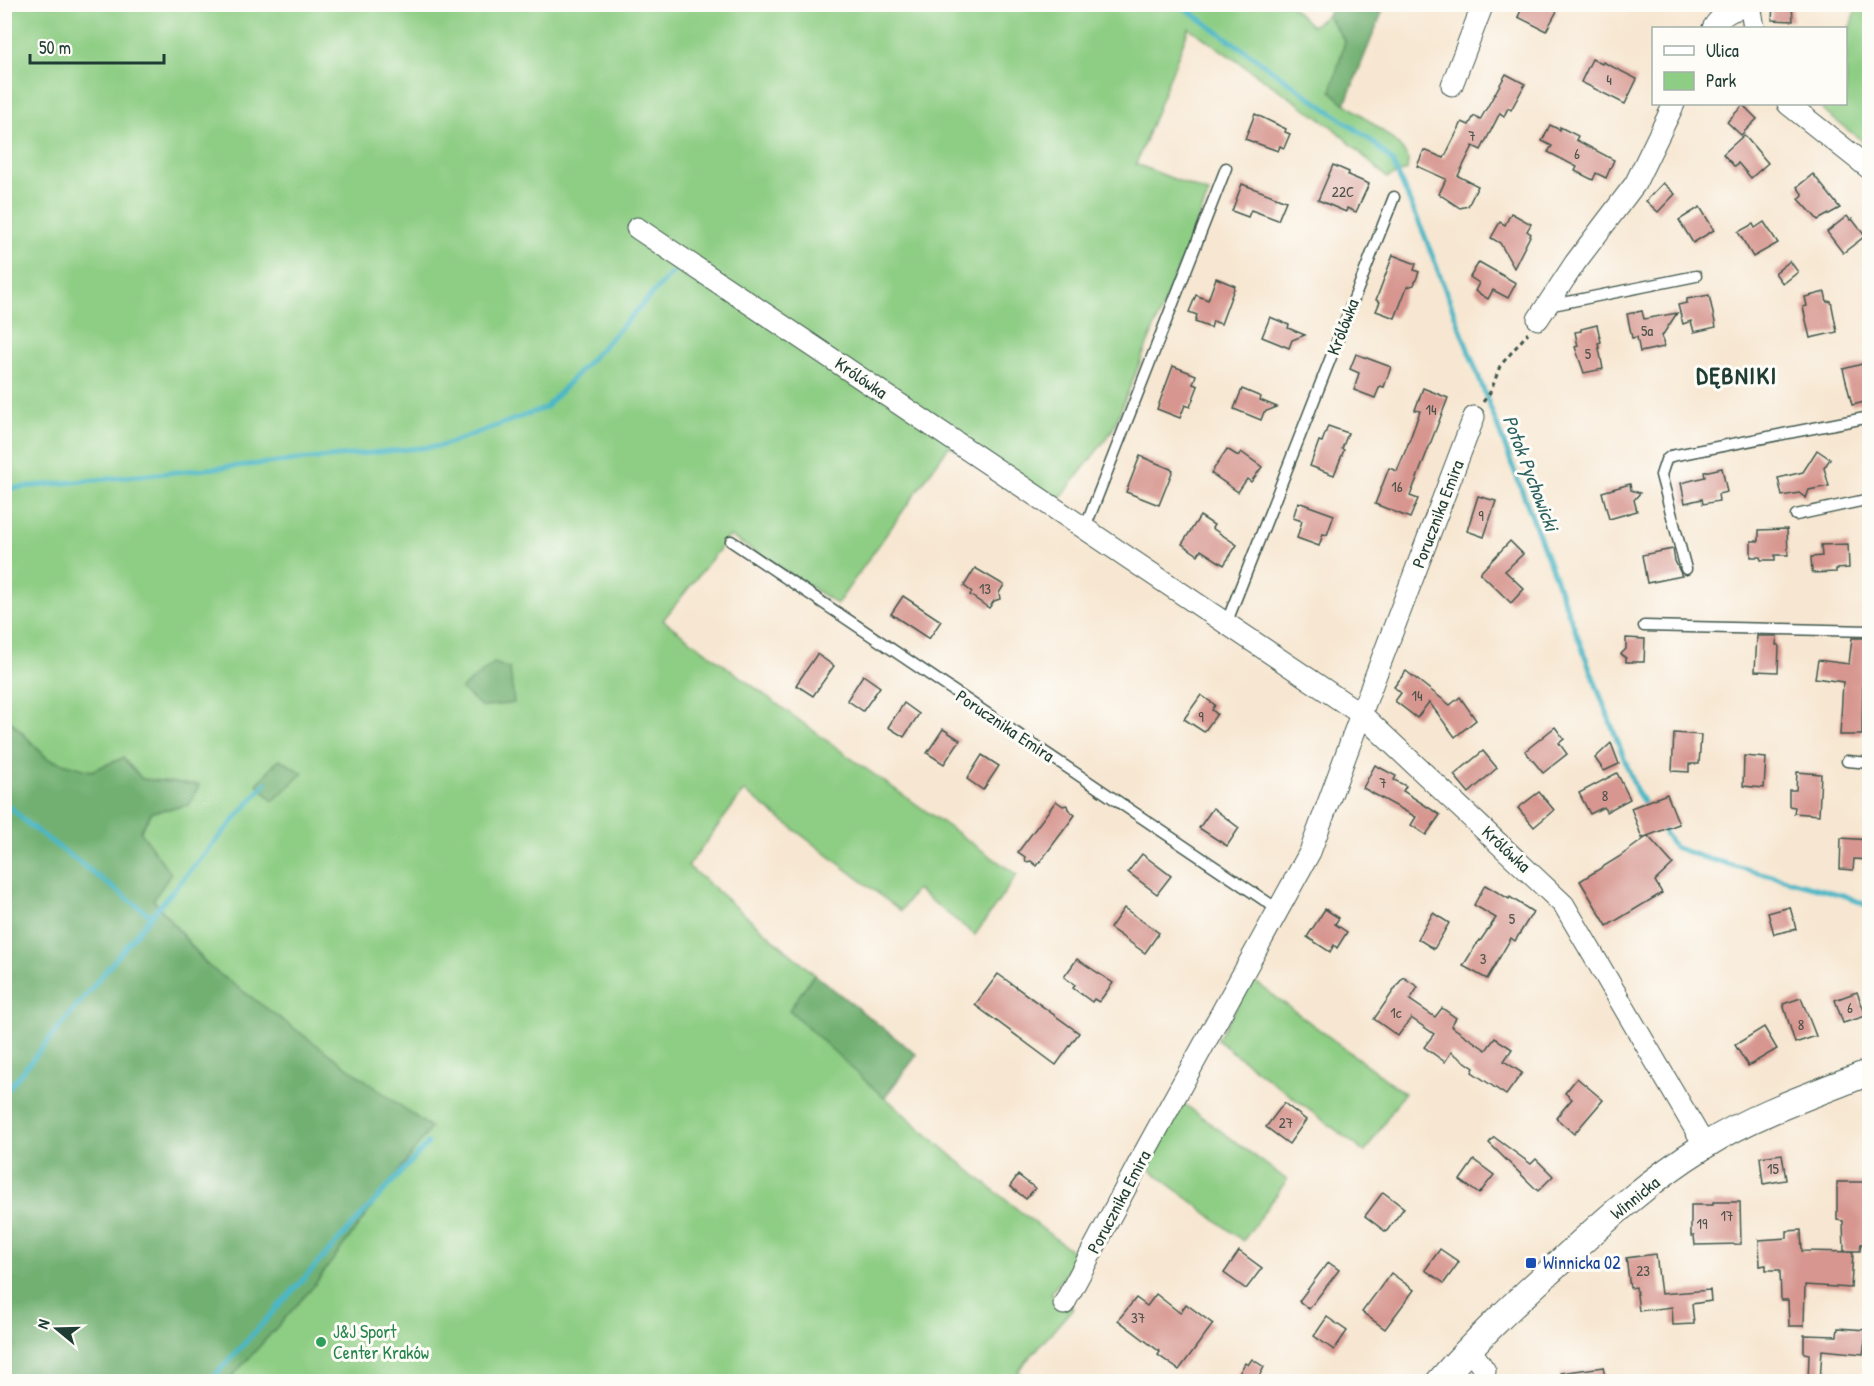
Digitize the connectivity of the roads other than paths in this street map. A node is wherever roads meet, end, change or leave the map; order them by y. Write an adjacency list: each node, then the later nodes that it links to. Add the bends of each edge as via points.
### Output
1 (1483, 4): 5 (street)
2 (1750, 5): 3 (street, via 1727,12); 4 (street)
3 (1714, 27)
4 (1754, 27)
5 (1452, 85)
6 (1674, 105): 13 (street, via 1635,184)
7 (1789, 105): 9 (street)
8 (1226, 168): 18 (lane)
9 (1869, 169)
10 (1394, 197): 21 (lane, Królówka)
11 (637, 228): 18 (street, Królówka)
12 (1696, 276): 13 (lane)
13 (1543, 313)
14 (1478, 410): 24 (street, Porucznika Emira)
15 (1869, 417): 20 (lane, via 1666,460 1661,475)
16 (1869, 500): 17 (lane)
17 (1796, 515)
18 (1085, 528): 21 (street, Królówka)
19 (731, 541): 27 (lane, Porucznika Emira)
20 (1686, 569)
21 (1226, 624): 24 (street, Królówka)
22 (1644, 626): 23 (lane)
23 (1869, 631)
24 (1361, 714): 27 (street, Porucznika Emira, via 1310,852); 29 (street, Królówka, via 1564,905)
25 (1847, 761): 26 (lane)
26 (1869, 763)
27 (1279, 910): 30 (street, Porucznika Emira)
28 (1869, 1072): 29 (street, Winnicka, via 1750,1121)
29 (1705, 1146): 31 (street, Winnicka, via 1582,1241)
30 (1064, 1304)
31 (1470, 1349): 32 (street, Winnicka); 33 (street, via 1485,1371)
32 (1439, 1382)
33 (1483, 1382)

